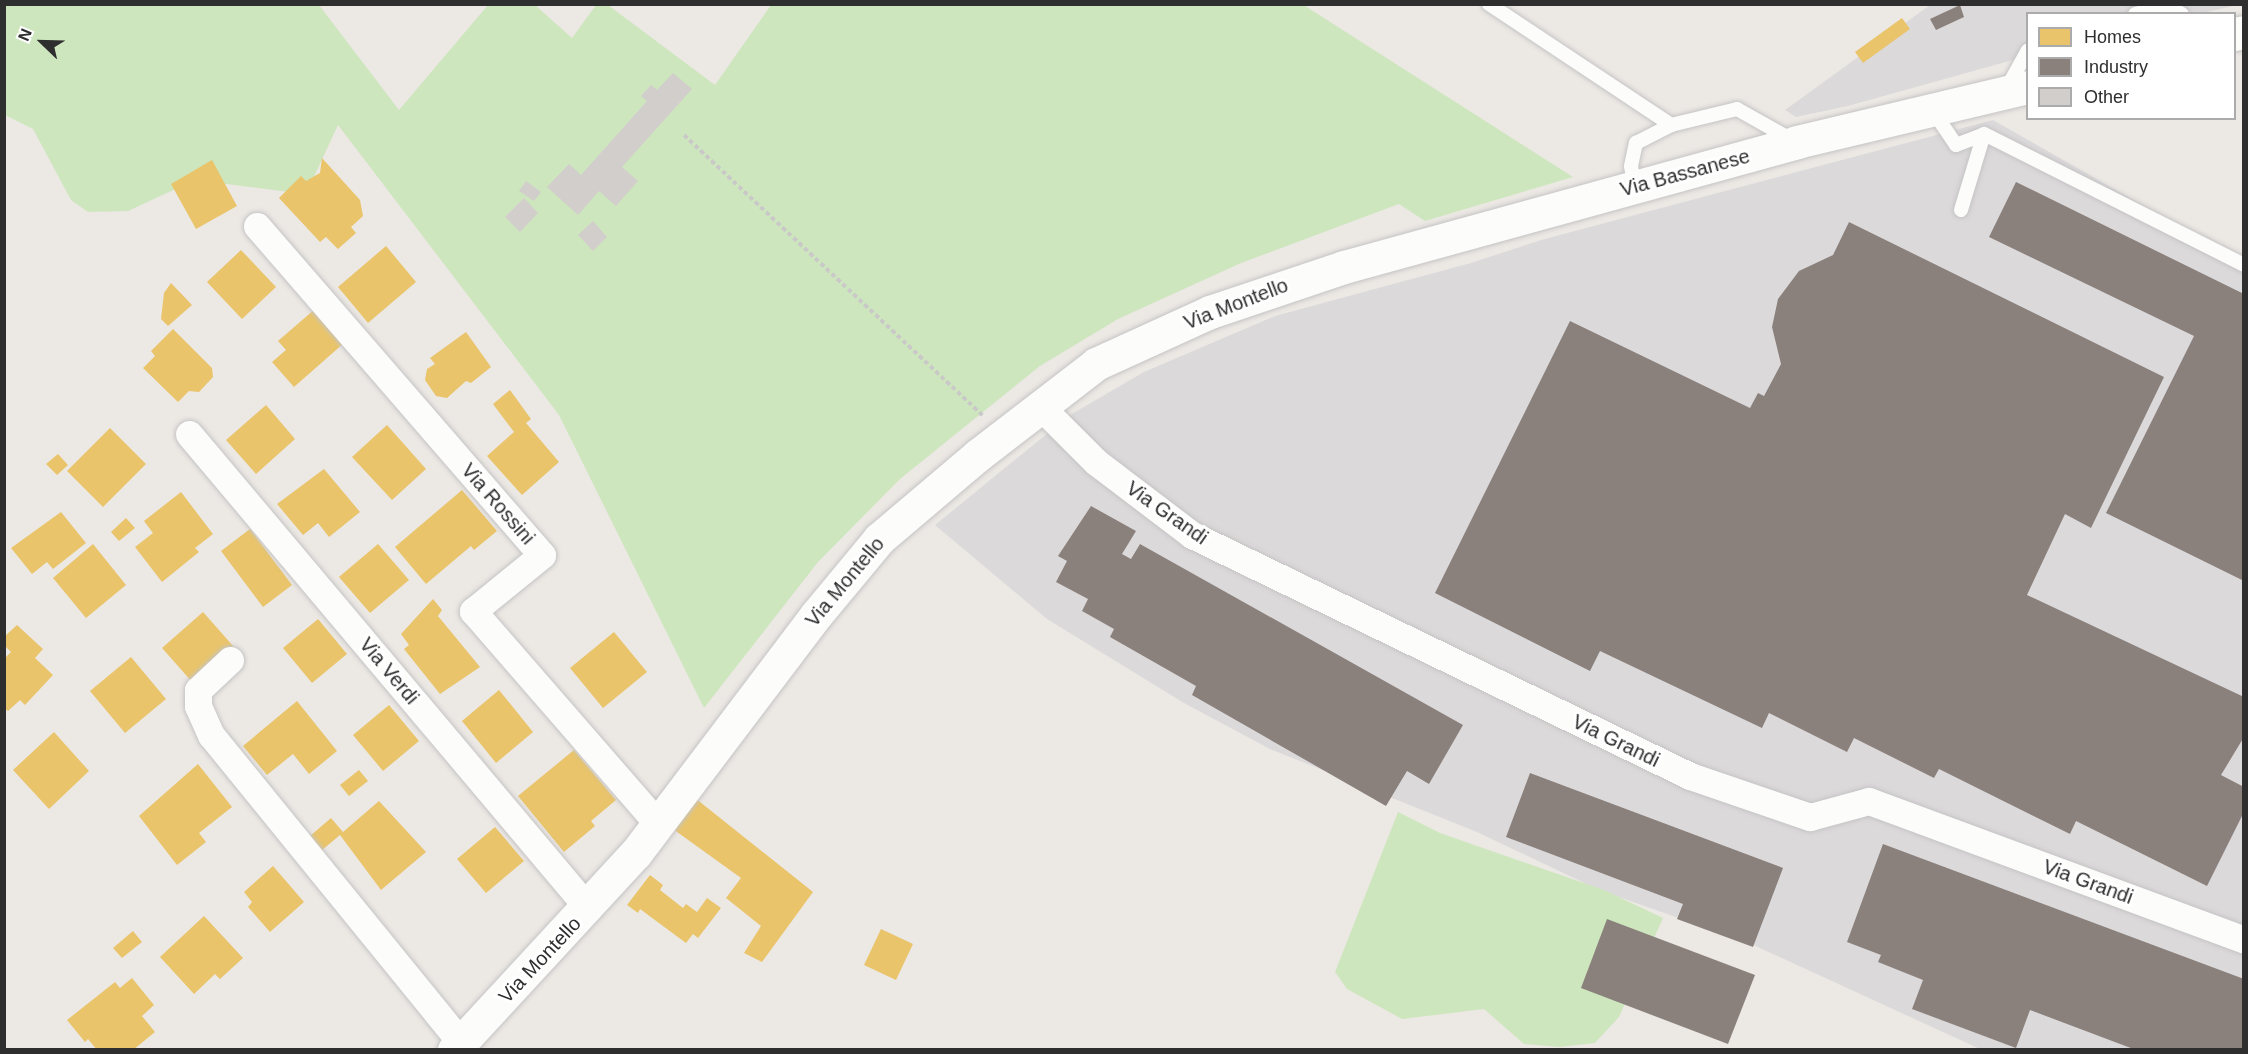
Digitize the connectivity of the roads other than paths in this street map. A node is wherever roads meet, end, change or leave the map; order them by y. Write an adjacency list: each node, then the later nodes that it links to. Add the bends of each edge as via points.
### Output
1 (1489, 4): 7 (lane)
2 (2143, 12): 3 (lane, via 2168,6)
3 (2178, 12)
4 (2026, 56): 5 (lane)
5 (2016, 89): 6 (main road, Via Bassanese)
6 (1933, 111): 8 (lane, via 1956,145); 9 (main road, Via Bassanese)
7 (1671, 125): 9 (lane, via 1737,109); 10 (lane, via 1636,143 1631,166)
8 (1984, 134): 11 (lane); 13 (lane)
9 (1797, 142): 10 (main road, Via Bassanese)
10 (1635, 187): 14 (main road, Via Bassanese)
11 (1961, 210)
12 (257, 226): 18 (street, Via Rossini, via 542,555 473,611)
13 (2244, 265)
14 (1344, 267): 15 (main road, Via Montello, via 1210,312 1096,364)
15 (1040, 406): 18 (main road, Via Montello, via 879,539 816,615); 20 (street, Via Grandi, via 1096,462 1192,535 1690,776 1810,817 1869,801)
16 (189, 434): 19 (street, Via Verdi)
17 (230, 660): 21 (street, Via Montello, via 198,690 198,706 211,735)
18 (659, 825): 19 (main road, Via Montello)
19 (588, 908): 21 (main road, Via Montello)
20 (2244, 940)
21 (458, 1046)

